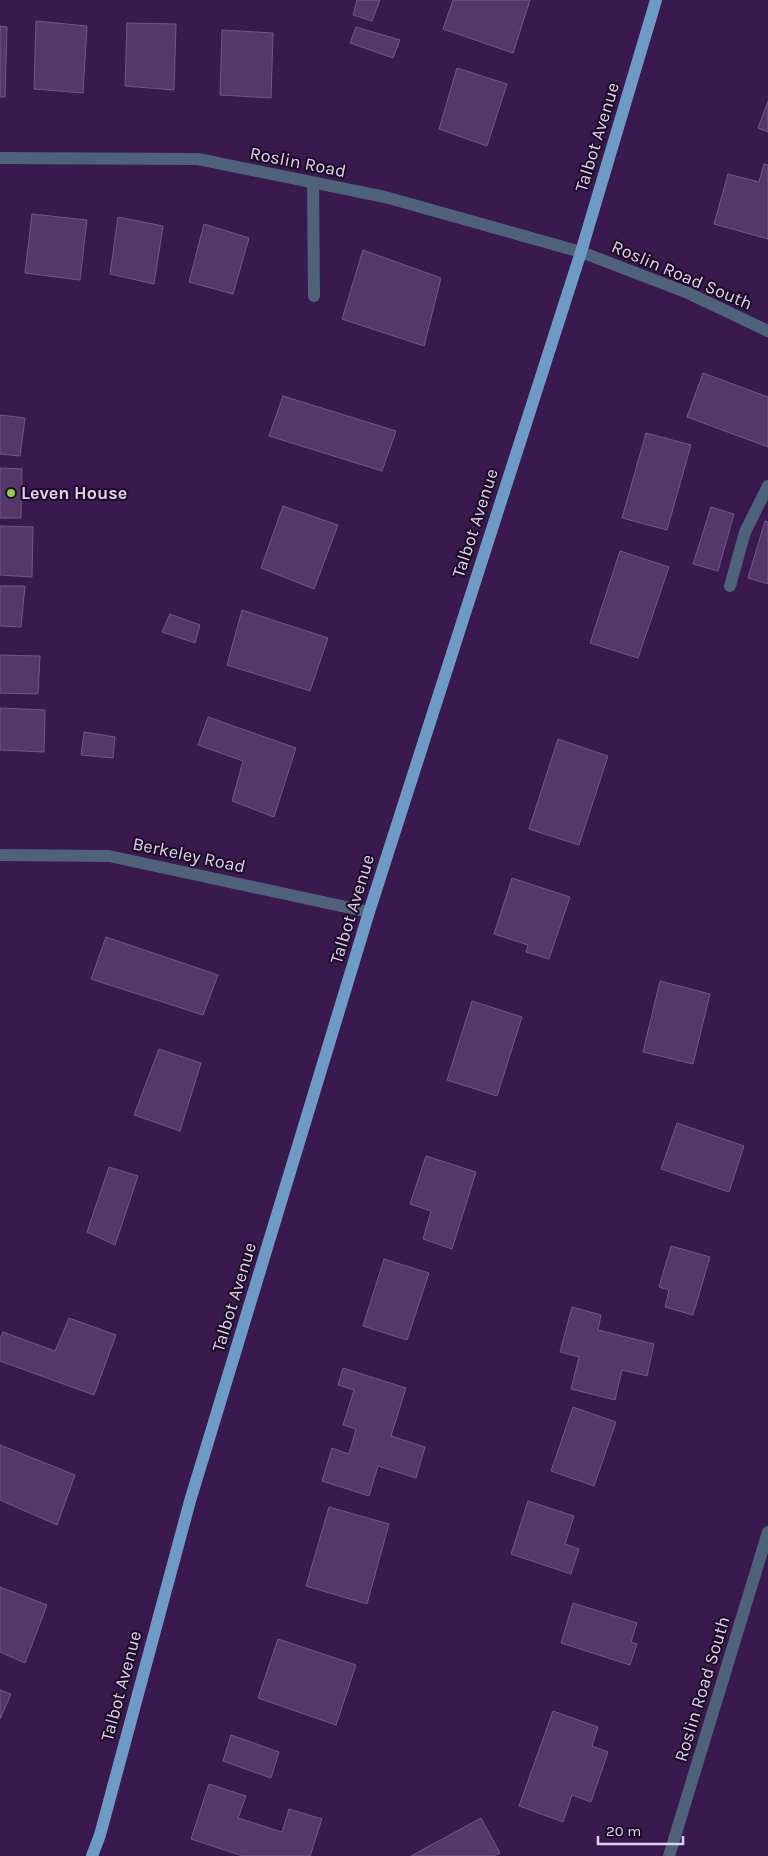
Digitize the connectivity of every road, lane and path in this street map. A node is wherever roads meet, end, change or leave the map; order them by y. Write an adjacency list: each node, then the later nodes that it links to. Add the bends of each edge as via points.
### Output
1 (656, 0): 4 (main road, Talbot Avenue)
2 (0, 158): 3 (street, Roslin Road, via 198,160)
3 (313, 183): 4 (street, Roslin Road, via 385,197); 5 (street)
4 (581, 252): 6 (street, Roslin Road South, via 688,293); 10 (main road, Talbot Avenue)
5 (314, 296)
6 (768, 331)
7 (768, 486): 8 (street, via 744,532)
8 (730, 586)
9 (0, 855): 10 (street, Berkeley Road, via 109,856)
10 (369, 912): 12 (main road, Talbot Avenue, via 190,1501)
11 (768, 1532): 15 (street, Roslin Road South)
12 (100, 1835): 13 (main road, Talbot Avenue); 14 (main road, Talbot Avenue)
13 (92, 1856)
14 (102, 1856)
15 (670, 1856)

